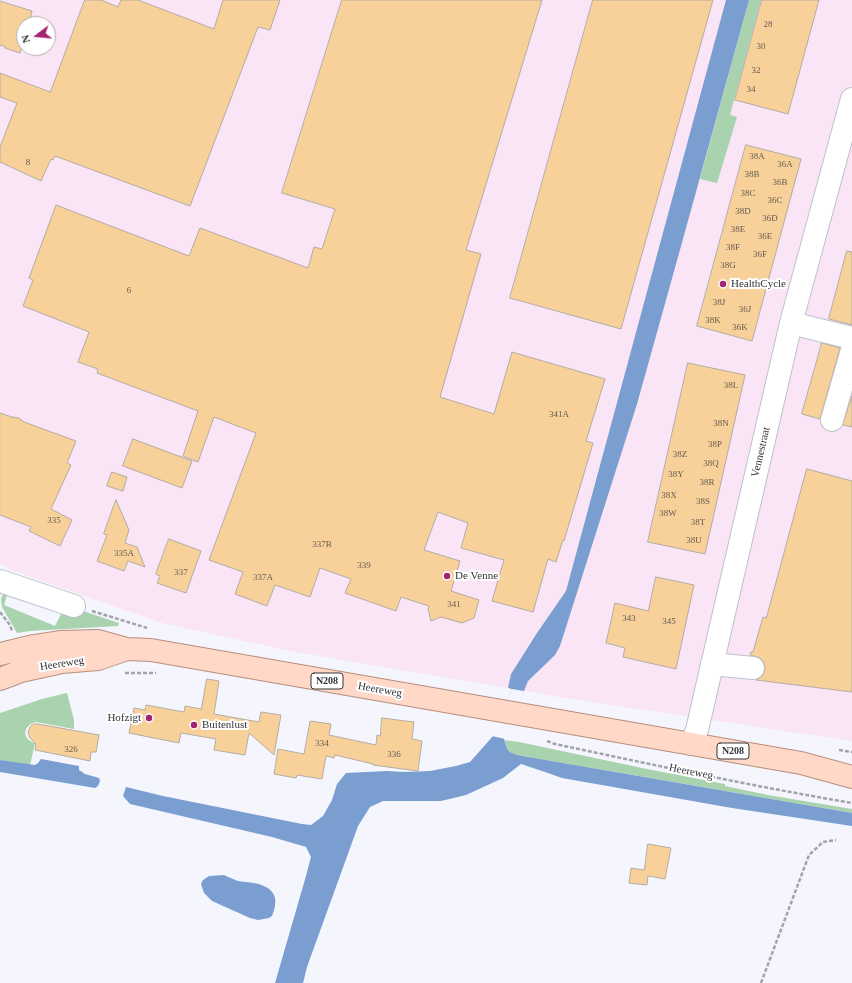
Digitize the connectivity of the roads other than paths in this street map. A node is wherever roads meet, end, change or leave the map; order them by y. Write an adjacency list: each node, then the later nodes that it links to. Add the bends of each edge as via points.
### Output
1 (852, 99): 2 (street, Vennestraat)
2 (845, 150): 3 (street, Vennestraat)
3 (791, 323): 4 (street); 12 (street, Vennestraat)
4 (852, 338)
5 (852, 350): 6 (street)
6 (846, 396): 7 (street)
7 (832, 420)
8 (0, 581): 9 (street)
9 (74, 606)
10 (127, 649): 11 (main road, N208, via 98,641 60,642); 14 (main road, Heereweg / N208, via 98,659 62,662 21,671); 15 (main road, Heereweg / N208, via 151,650)
11 (0, 654)
12 (712, 664): 13 (street); 15 (street, via 697,730)
13 (753, 668)
14 (0, 679)
15 (691, 744): 16 (main road, Heereweg / N208)
16 (801, 763): 17 (main road, Heereweg / N208); 18 (main road, Heereweg / N208)
17 (852, 763)
18 (852, 777)

